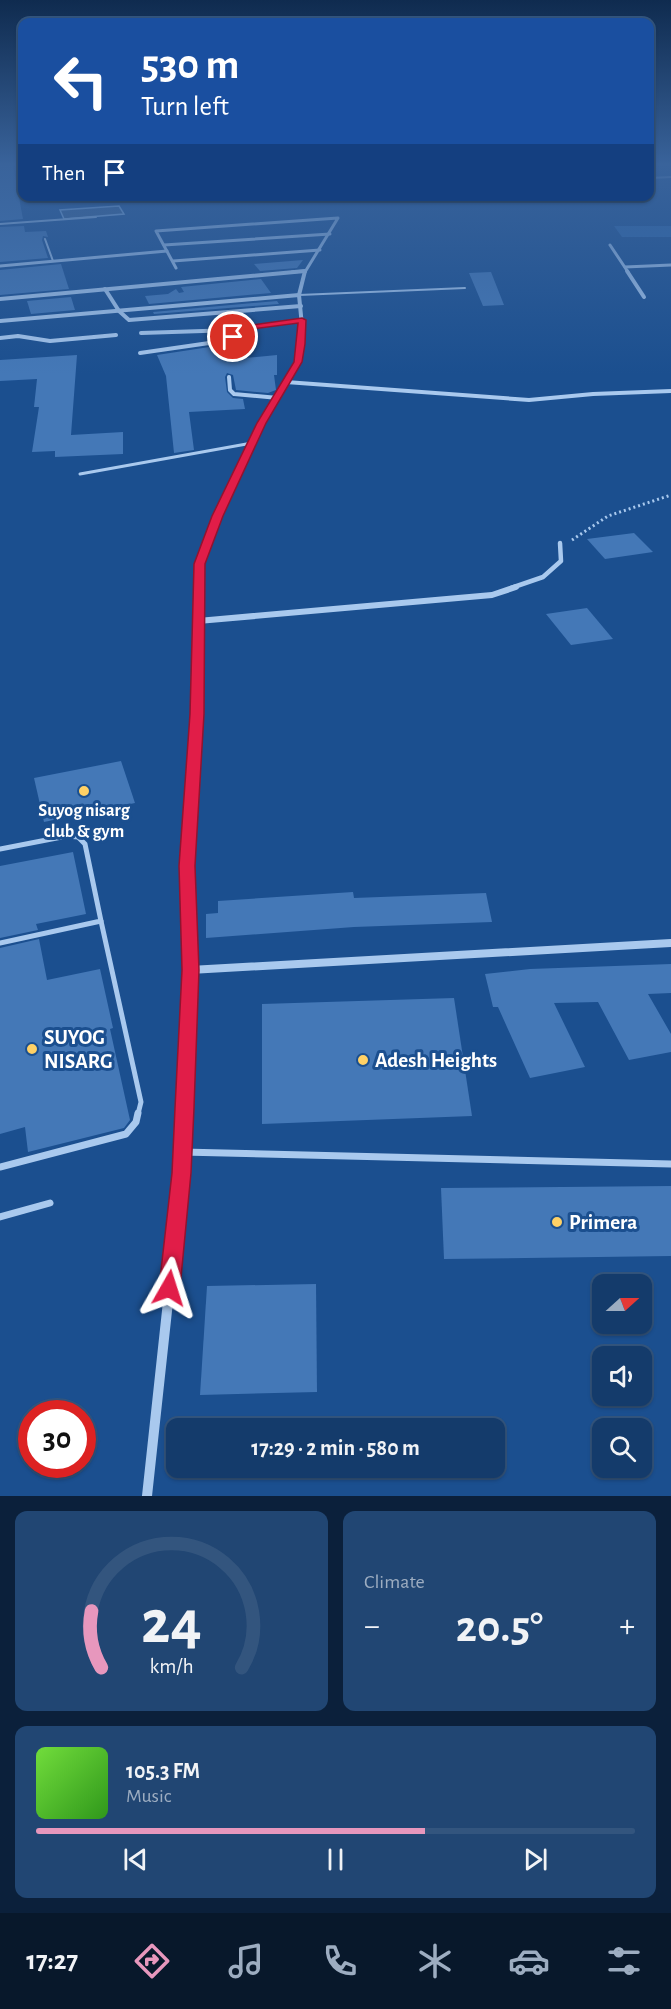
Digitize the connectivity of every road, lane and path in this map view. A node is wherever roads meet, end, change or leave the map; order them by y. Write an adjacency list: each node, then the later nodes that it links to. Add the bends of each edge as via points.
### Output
1 (330, 234): 7 (street)
2 (158, 235): 5 (street)
3 (318, 235): 5 (street)
4 (45, 239): 9 (lane)
5 (164, 245): 8 (street)
6 (610, 245): 13 (street)
7 (320, 250): 10 (street); 15 (street)
8 (167, 251): 9 (street); 10 (street)
9 (53, 261): 12 (street)
10 (172, 261): 14 (street)
11 (671, 265): 13 (street)
12 (0, 266)
13 (624, 267): 19 (street)
14 (176, 268)
15 (305, 272): 17 (street); 18 (street)
16 (465, 288): 18 (lane)
17 (105, 289): 20 (street); 22 (street)
18 (299, 295): 21 (street); 22 (street)
19 (644, 297)
20 (0, 298)
21 (301, 306): 22 (street, via 135,320 124,318); 23 (street)
22 (119, 310): 24 (street)
23 (302, 320): 25 (street); 31 (street, via 298,362)
24 (0, 321)
25 (241, 328): 26 (street); 29 (street, via 233,337 223,340)
26 (141, 333)
27 (116, 335): 28 (street, via 51,341 18,336)
28 (0, 338)
29 (140, 353)
30 (229, 377): 33 (street, via 234,394)
31 (286, 382): 32 (street, via 519,399); 33 (street)
32 (671, 391)
33 (278, 398): 34 (street)
34 (252, 443): 35 (lane); 38 (street, via 199,564)
35 (80, 474)
36 (671, 495): 37 (path, via 610,515 573,540)
37 (560, 543): 38 (street, via 561,561 543,577 492,596)
38 (198, 621): 43 (street, via 197,714 187,866)
39 (0, 849): 40 (lane, via 78,837 85,844)
40 (101, 921): 42 (lane); 46 (lane, via 141,1102 136,1122 126,1134 106,1141)
41 (671, 943): 43 (street)
42 (0, 944)
43 (190, 970): 44 (street)
44 (182, 1152): 45 (lane); 49 (street)
45 (671, 1164)
46 (0, 1167)
47 (51, 1203): 48 (lane)
48 (0, 1217)
49 (147, 1496)

